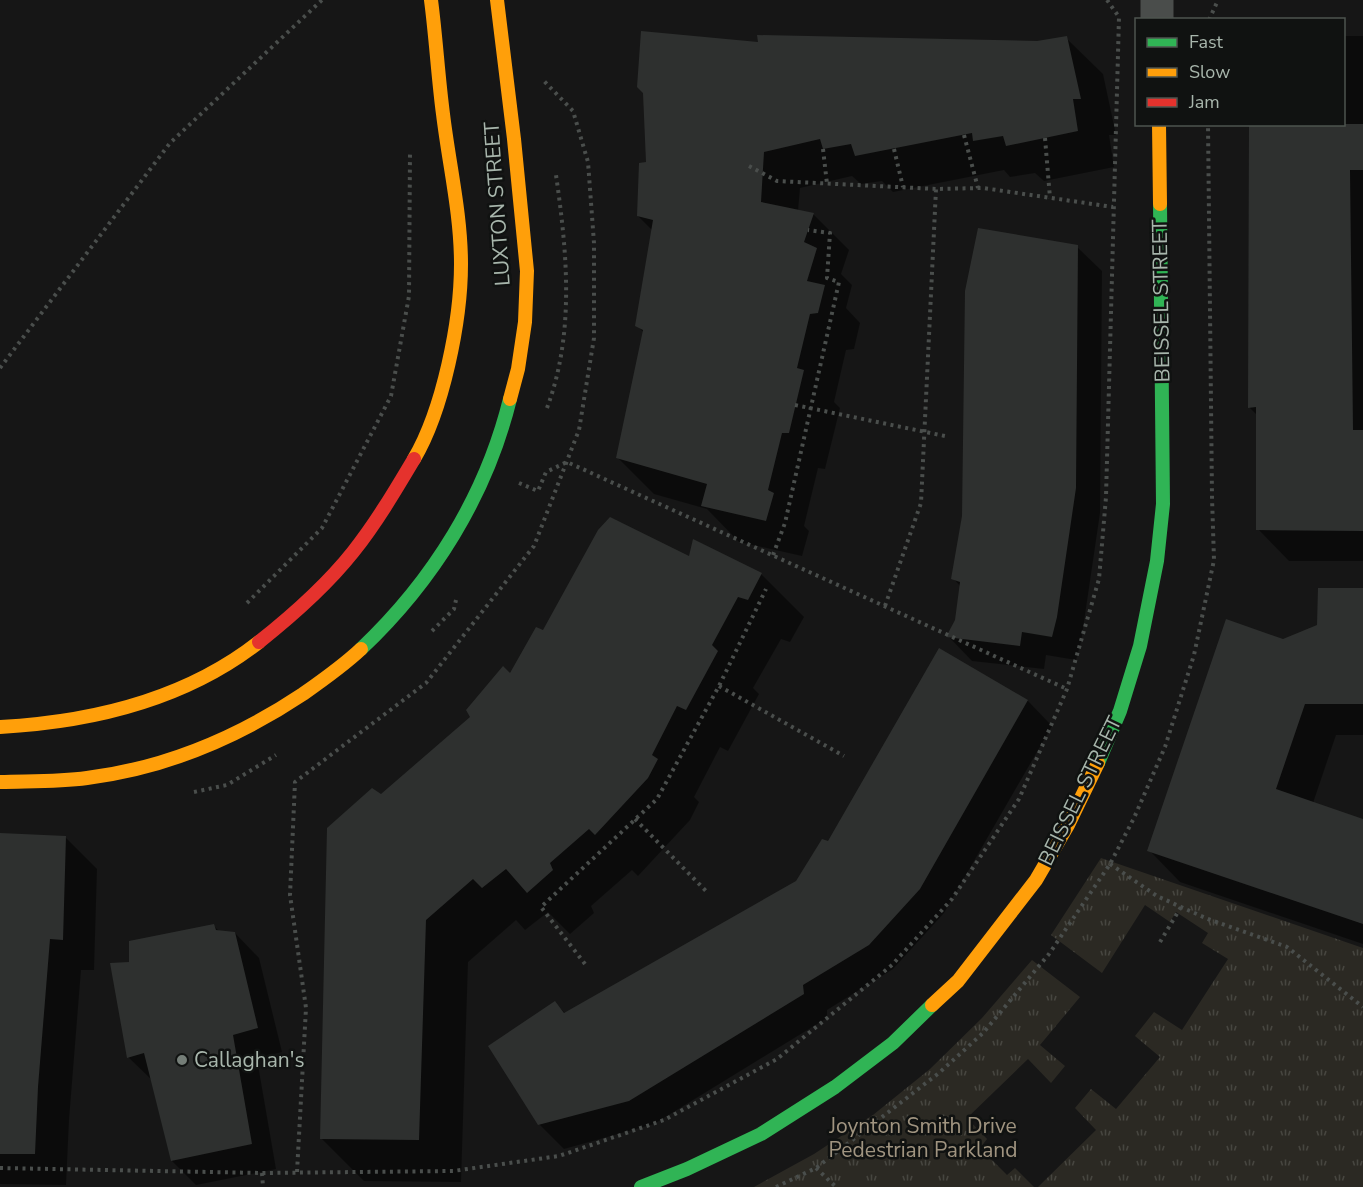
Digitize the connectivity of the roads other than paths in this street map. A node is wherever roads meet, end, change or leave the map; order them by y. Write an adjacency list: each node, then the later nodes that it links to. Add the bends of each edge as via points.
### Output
1 (1157, 0): 4 (street)
2 (432, 5): 6 (main road, LUXTON STREET, via 461,263 457,309 444,379 423,441 388,504 352,555 308,604 258,644 205,676 137,705 80,719)
3 (498, 6): 7 (main road, LUXTON STREET, via 526,253 525,321 514,383 495,449 469,510 437,563 396,614 354,657 258,723 189,754 131,770 73,780)
4 (1157, 18)
5 (1159, 126): 8 (main road, BEISSEL STREET, via 1163,504 1140,646 1120,711 1096,768 1036,880 958,981 892,1043 835,1087 760,1134)
6 (0, 727)
7 (0, 782)
8 (641, 1187)

